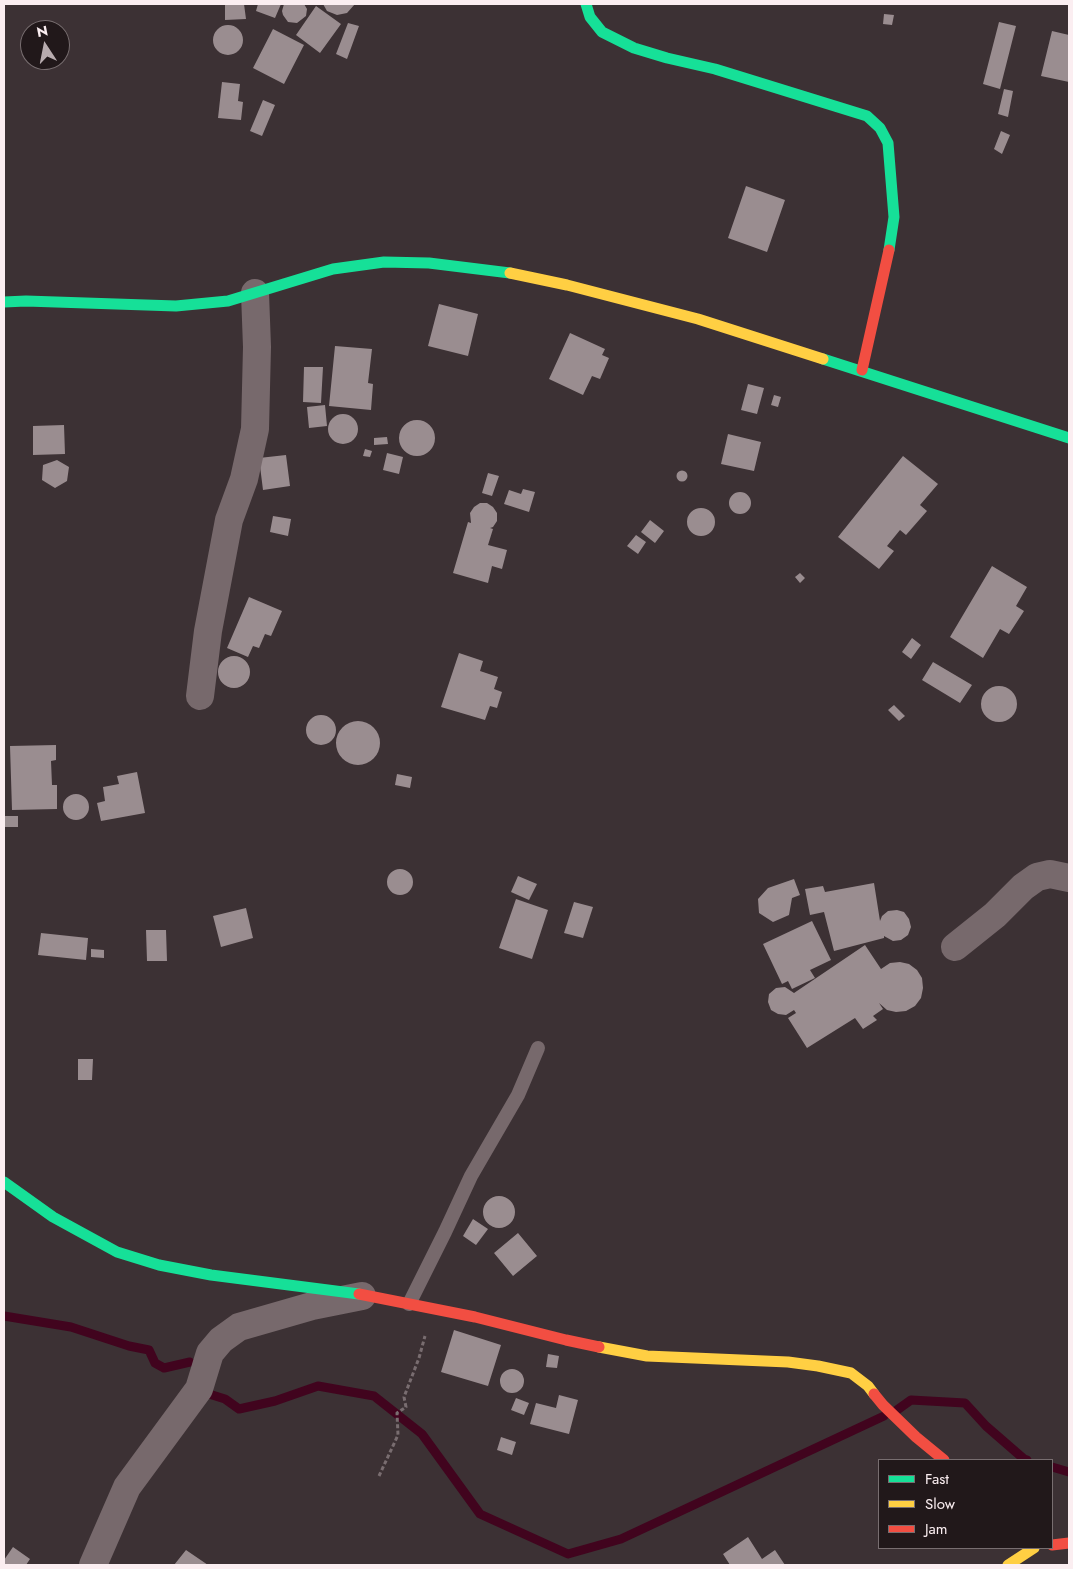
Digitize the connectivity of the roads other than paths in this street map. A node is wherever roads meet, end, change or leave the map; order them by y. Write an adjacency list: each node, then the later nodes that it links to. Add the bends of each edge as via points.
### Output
1 (586, 4): 4 (street, via 590,17 602,32 634,48 831,104 867,116 880,128 888,142 894,217)
2 (255, 293): 3 (street, via 228,301 176,306); 4 (street, via 333,269 384,262 455,266 567,285 698,319); 6 (street, via 255,429 244,479 229,520 208,632)
3 (4, 302)
4 (862, 370): 5 (street)
5 (1069, 438)
6 (200, 696)
7 (1069, 878): 8 (street, via 1050,874 1037,877 996,915)
8 (954, 947)
9 (538, 1048): 12 (lane, via 518,1095 471,1176)
10 (4, 1182): 11 (street, via 53,1217 117,1252 159,1265 211,1275)
11 (364, 1295): 12 (street); 17 (street, via 239,1327 221,1340 210,1353 199,1389 127,1487)
12 (409, 1304): 13 (street, via 647,1356 788,1362 851,1373)
13 (943, 1459)
14 (1069, 1543): 15 (street)
15 (1053, 1545)
16 (1032, 1549): 18 (street)
17 (93, 1565)
18 (1008, 1565)

